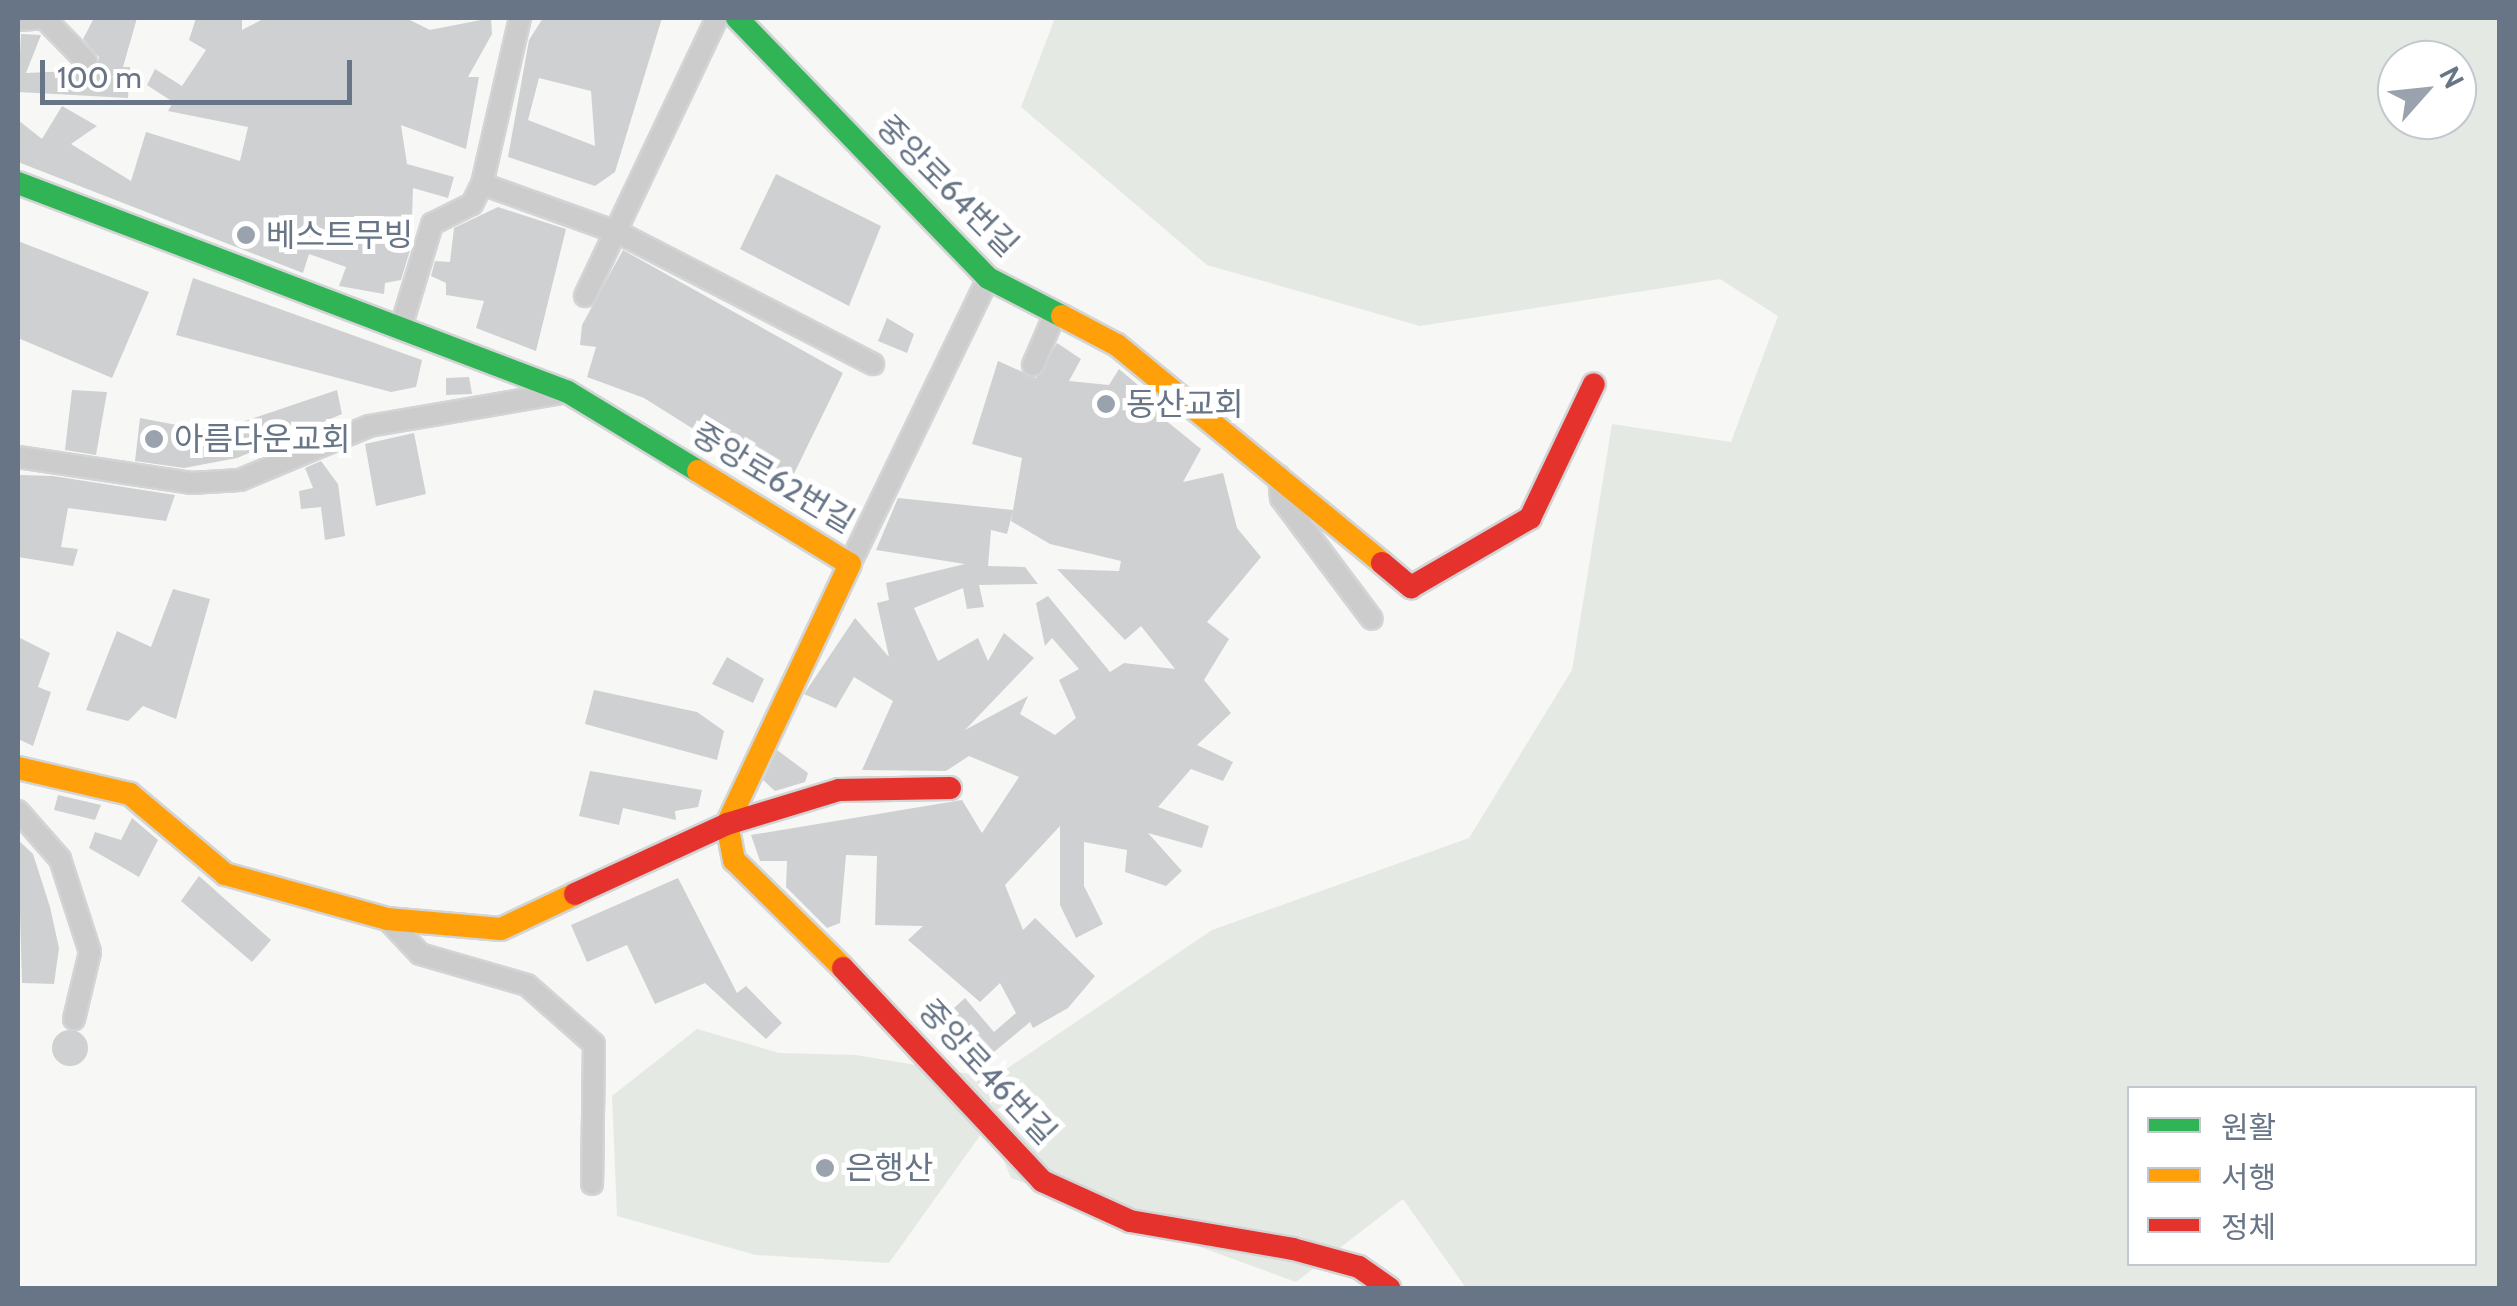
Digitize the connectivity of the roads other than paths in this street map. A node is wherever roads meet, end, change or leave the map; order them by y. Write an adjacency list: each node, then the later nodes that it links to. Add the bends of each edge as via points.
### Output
1 (520, 18): 7 (street)
2 (717, 18): 8 (street)
3 (736, 18): 9 (street, 중앙로64번길)
4 (18, 20): 5 (street, via 44,18)
5 (86, 61)
6 (18, 183): 12 (street, 중앙로62번길)
7 (482, 184): 8 (street); 12 (street, via 472,204 432,224)
8 (620, 233): 10 (street); 13 (street)
9 (988, 278): 11 (street, 중앙로64번길); 19 (street)
10 (585, 296)
11 (1054, 316): 14 (street); 18 (street, 중앙로64번길, via 1117,346)
12 (401, 327): 16 (street, 중앙로62번길)
13 (873, 364)
14 (1034, 365)
15 (1594, 384): 18 (street, 중앙로64번길, via 1530,518 1411,587)
16 (568, 392): 17 (street, via 370,426 240,480 191,483); 19 (street, 중앙로62번길)
17 (18, 457)
18 (1279, 476): 20 (street, 중앙로64번길, via 1282,498)
19 (850, 564): 24 (street, 중앙로62번길)
20 (1372, 619)
21 (18, 768): 25 (street, via 130,794 225,874)
22 (950, 788): 24 (street, via 839,790)
23 (18, 811): 26 (street, via 60,858 90,952)
24 (727, 824): 25 (street, via 502,929); 28 (street, 중앙로46번길, via 734,860 971,1096 1042,1180 1130,1221 1293,1249 1359,1267)
25 (387, 920): 27 (street, via 420,954 528,985 594,1044)
26 (74, 1019)
27 (592, 1184)
28 (1388, 1288)

